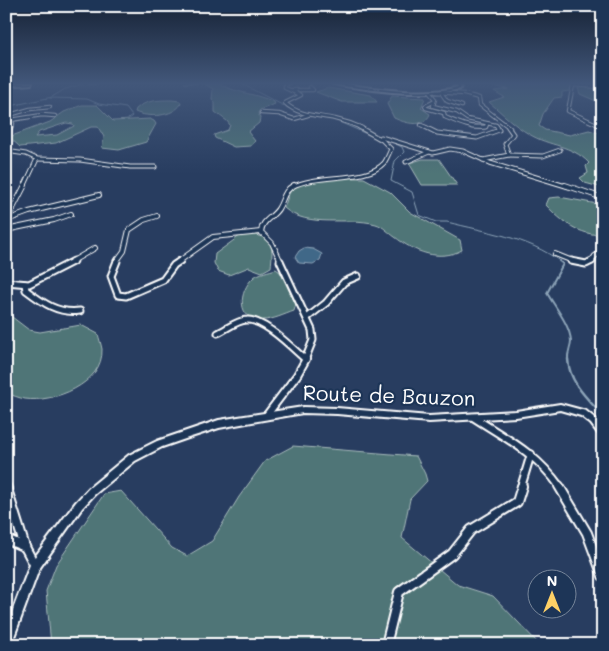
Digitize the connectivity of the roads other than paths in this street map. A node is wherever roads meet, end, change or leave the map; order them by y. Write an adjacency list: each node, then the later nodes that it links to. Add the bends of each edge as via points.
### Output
1 (268, 113): 7 (street, via 294,119)
2 (304, 113): 7 (street)
3 (444, 113): 11 (street, via 466,126 482,128)
4 (456, 113): 11 (street)
5 (491, 113): 19 (street, via 512,130 513,134 505,144)
6 (573, 113): 13 (street)
7 (309, 115): 15 (street, via 341,120)
8 (55, 116): 10 (street)
9 (6, 117): 10 (street)
10 (11, 120): 14 (street, via 11,129)
11 (487, 124): 12 (street, via 496,125 499,130 478,138 437,133)
12 (421, 125)
13 (603, 127)
14 (6, 134)
15 (378, 136): 18 (street); 30 (street, via 391,149 387,163 381,168 367,174 309,179 295,184 287,189 275,214 264,222)
16 (560, 150): 19 (street, via 540,157)
17 (6, 151): 20 (street, via 26,154)
18 (430, 152): 21 (street, via 458,150); 22 (street)
19 (509, 155): 21 (street)
20 (37, 160): 23 (street, via 80,160); 28 (street)
21 (482, 160): 25 (street)
22 (406, 162)
23 (155, 167)
24 (99, 195): 28 (street, via 29,212)
25 (603, 198)
26 (71, 214): 29 (street)
27 (157, 216): 30 (street, via 129,230 124,251 111,276 118,295 126,296 163,280 174,265 213,237)
28 (7, 221)
29 (6, 230)
30 (262, 232): 38 (street, via 275,244 287,280)
31 (95, 248): 36 (street)
32 (603, 252): 33 (street, via 586,264)
33 (555, 254)
34 (358, 276): 38 (street, via 344,282)
35 (6, 282): 36 (street)
36 (25, 284): 37 (street, via 26,290 49,306 70,313)
37 (80, 311)
38 (307, 318): 40 (street, via 313,340)
39 (218, 333): 40 (street, via 246,320 255,322)
40 (305, 359): 41 (street)
41 (266, 416): 42 (street, Route de Bauzon, via 319,409 430,419); 48 (street, Route de Bauzon, via 219,424 160,444 132,458 85,498)
42 (472, 417): 43 (street, Route de Bauzon, via 567,407 589,418); 44 (street)
43 (603, 433)
44 (531, 454): 49 (street, via 570,502 587,533); 51 (street, via 517,502 471,530 452,554 399,592)
45 (6, 485): 47 (street)
46 (6, 539): 47 (street)
47 (25, 547): 48 (street)
48 (35, 566): 50 (street, Route de Bauzon)
49 (603, 576)
50 (6, 644)
51 (386, 645)

